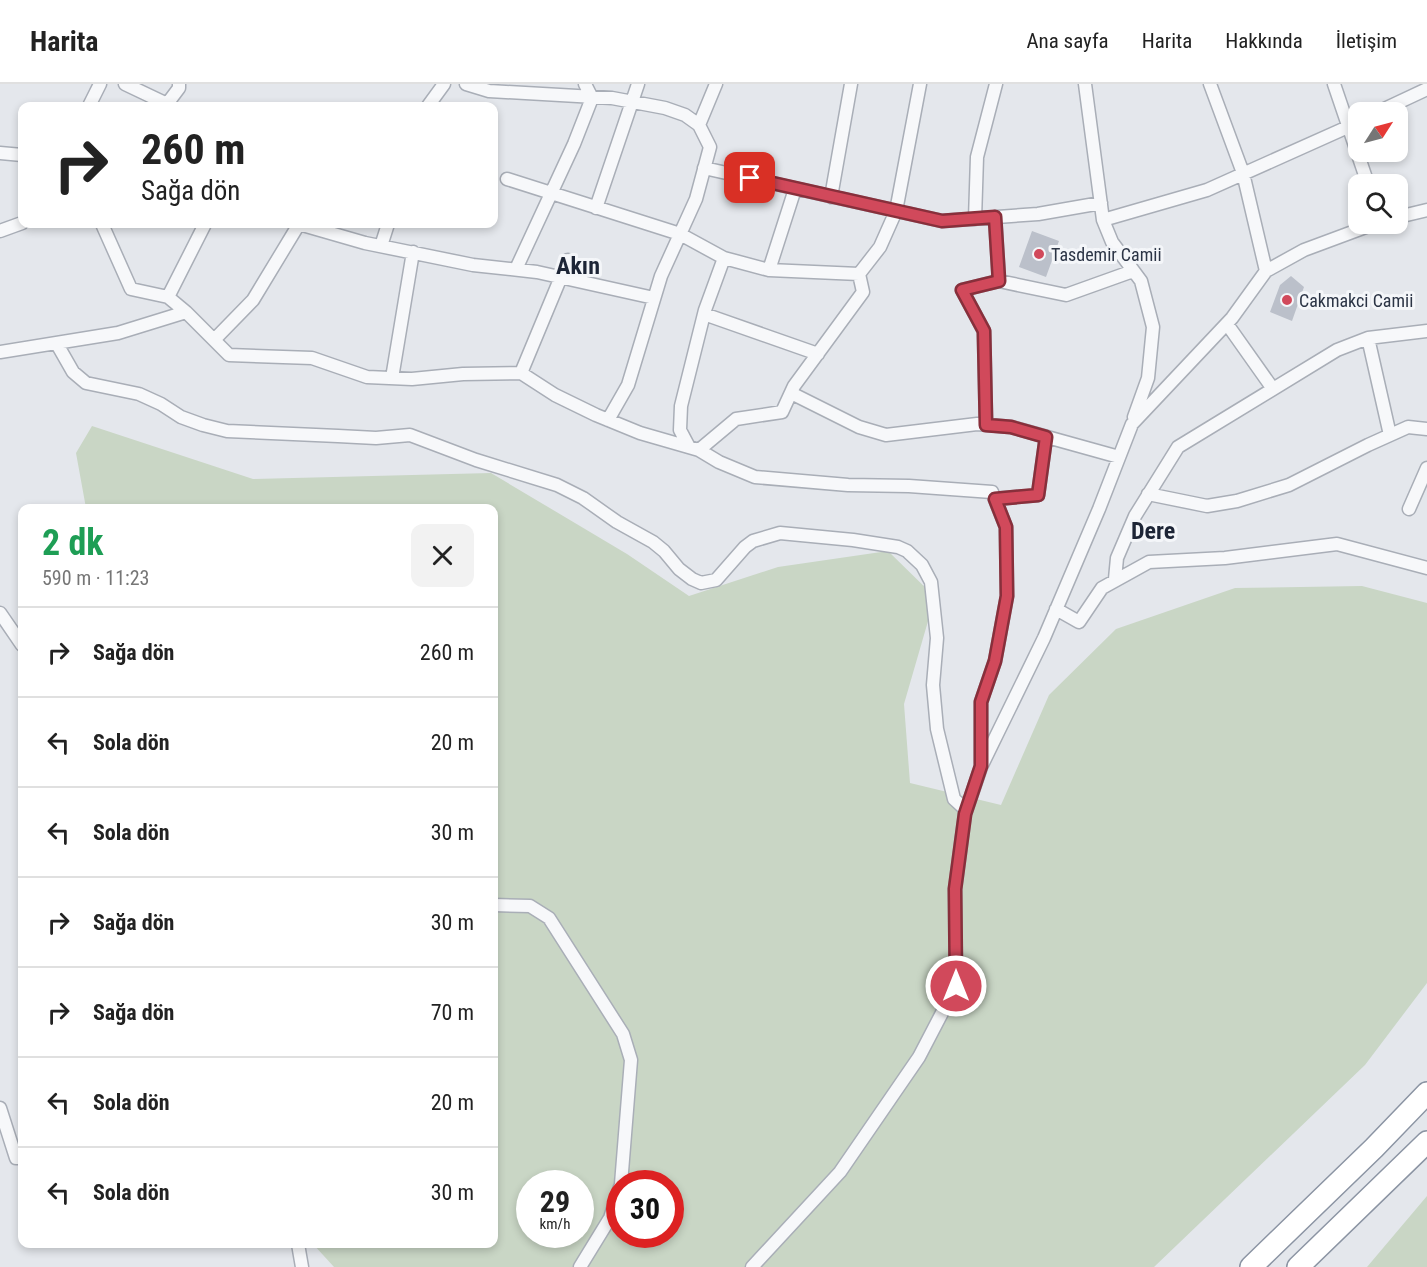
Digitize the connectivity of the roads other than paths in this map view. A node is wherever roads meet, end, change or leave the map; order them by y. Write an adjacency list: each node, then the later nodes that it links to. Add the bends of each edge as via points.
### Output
1 (100, 84): 17 (street)
2 (125, 84): 18 (street)
3 (179, 84): 19 (street)
4 (444, 84): 20 (street)
5 (466, 84): 16 (street, via 489,91)
6 (585, 84): 16 (street)
7 (638, 84): 21 (street)
8 (716, 84): 24 (street)
9 (851, 84): 33 (street)
10 (920, 84): 37 (street)
11 (996, 84): 40 (street, via 977,157)
12 (1085, 84): 34 (street)
13 (1210, 84): 29 (street)
14 (1334, 84): 23 (street)
15 (1427, 89): 22 (street)
16 (592, 98): 21 (street); 32 (street)
17 (91, 102)
18 (162, 102)
19 (168, 102)
20 (431, 102)
21 (633, 102): 24 (street, via 665,108); 35 (street)
22 (1399, 102)
23 (1348, 112)
24 (699, 125): 28 (street, via 710,147)
25 (1348, 127): 29 (street)
26 (0, 153): 27 (street)
27 (18, 155)
28 (704, 168): 31 (street); 49 (street, via 696,199)
29 (1243, 173): 41 (street, via 1207,190); 58 (street)
30 (507, 179): 32 (street)
31 (795, 189): 33 (street); 56 (street)
32 (551, 194): 35 (street); 55 (street)
33 (831, 197): 37 (street)
34 (1101, 203): 39 (street); 41 (street)
35 (596, 208): 49 (street)
36 (1427, 210): 38 (street)
37 (896, 211): 40 (street, via 942,221); 59 (street, via 880,247)
38 (1408, 215)
39 (995, 217): 40 (street); 61 (street)
40 (975, 219)
41 (1103, 220): 57 (street, via 1112,242)
42 (18, 224): 48 (street)
43 (104, 228): 62 (street, via 131,290)
44 (203, 228): 62 (street)
45 (297, 228): 69 (street, via 253,300)
46 (314, 228): 51 (street)
47 (387, 228): 51 (street)
48 (0, 231)
49 (680, 234): 53 (street); 63 (street)
50 (1348, 234): 58 (street, via 1304,250)
51 (381, 246): 52 (street)
52 (413, 252): 55 (street, via 473,265); 74 (street)
53 (724, 258): 56 (street); 65 (street)
54 (568, 260): 60 (street)
55 (516, 269): 60 (street)
56 (769, 270): 59 (street)
57 (1133, 271): 61 (street, via 1066,295); 78 (street, via 1140,281 1153,327 1148,378)
58 (1266, 271): 66 (street)
59 (859, 274): 72 (street, via 863,292)
60 (560, 277): 63 (street); 73 (street)
61 (999, 281): 79 (street, via 962,290 984,331)
62 (168, 297): 64 (street)
63 (654, 298): 77 (street, via 627,385)
64 (186, 312): 69 (street); 70 (street, via 118,333)
65 (704, 314): 72 (street); 83 (street, via 681,406 680,430)
66 (1227, 324): 75 (street); 78 (street)
67 (1427, 331): 68 (street)
68 (1368, 338): 75 (street, via 1337,350); 81 (street)
69 (214, 340): 74 (street, via 229,355 312,358 367,377)
70 (57, 344): 71 (street); 95 (street, via 73,372 86,383 139,394 203,426 226,431 376,438 410,435 557,485 653,542 696,582 716,580 746,547 762,537 780,533 853,540 907,551 931,582 937,638 933,685 936,729 954,800)
71 (0, 352)
72 (818, 354): 76 (street)
73 (521, 374): 74 (street); 77 (street)
74 (392, 378)
75 (1273, 389): 86 (street, via 1178,447)
76 (791, 393): 79 (street, via 860,427 886,435); 83 (street, via 782,412 736,419)
77 (608, 420): 83 (street)
78 (1132, 424): 84 (street)
79 (986, 425): 82 (street)
80 (1427, 429): 81 (street, via 1408,427)
81 (1390, 435): 86 (street, via 1289,485 1237,501 1207,506)
82 (1046, 437): 84 (street); 87 (street, via 1038,495)
83 (694, 449): 87 (street, via 755,477 992,492)
84 (1119, 457): 91 (street)
85 (1427, 468): 88 (street)
86 (1148, 494): 90 (street, via 1117,558)
87 (995, 499): 94 (street, via 1006,527 1007,596 995,661 981,702)
88 (1409, 509)
89 (1427, 568): 90 (street, via 1337,544 1225,558 1149,562)
90 (1115, 579): 91 (street, via 1102,588 1079,621)
91 (1056, 609): 94 (street)
92 (0, 613): 93 (street)
93 (18, 639)
94 (981, 766): 95 (street)
95 (966, 810): 106 (street, via 955,889 956,986 919,1057 840,1172)
96 (498, 905): 101 (street, via 530,906 549,918 623,1034 631,1060)
97 (1427, 1093): 107 (highway)
98 (0, 1108): 100 (street)
99 (1427, 1142): 108 (highway)
100 (18, 1158)
101 (621, 1170)
102 (606, 1225): 105 (street)
103 (299, 1248): 104 (street)
104 (302, 1267)
105 (580, 1267)
106 (752, 1267)
107 (1251, 1267)
108 (1298, 1267)

